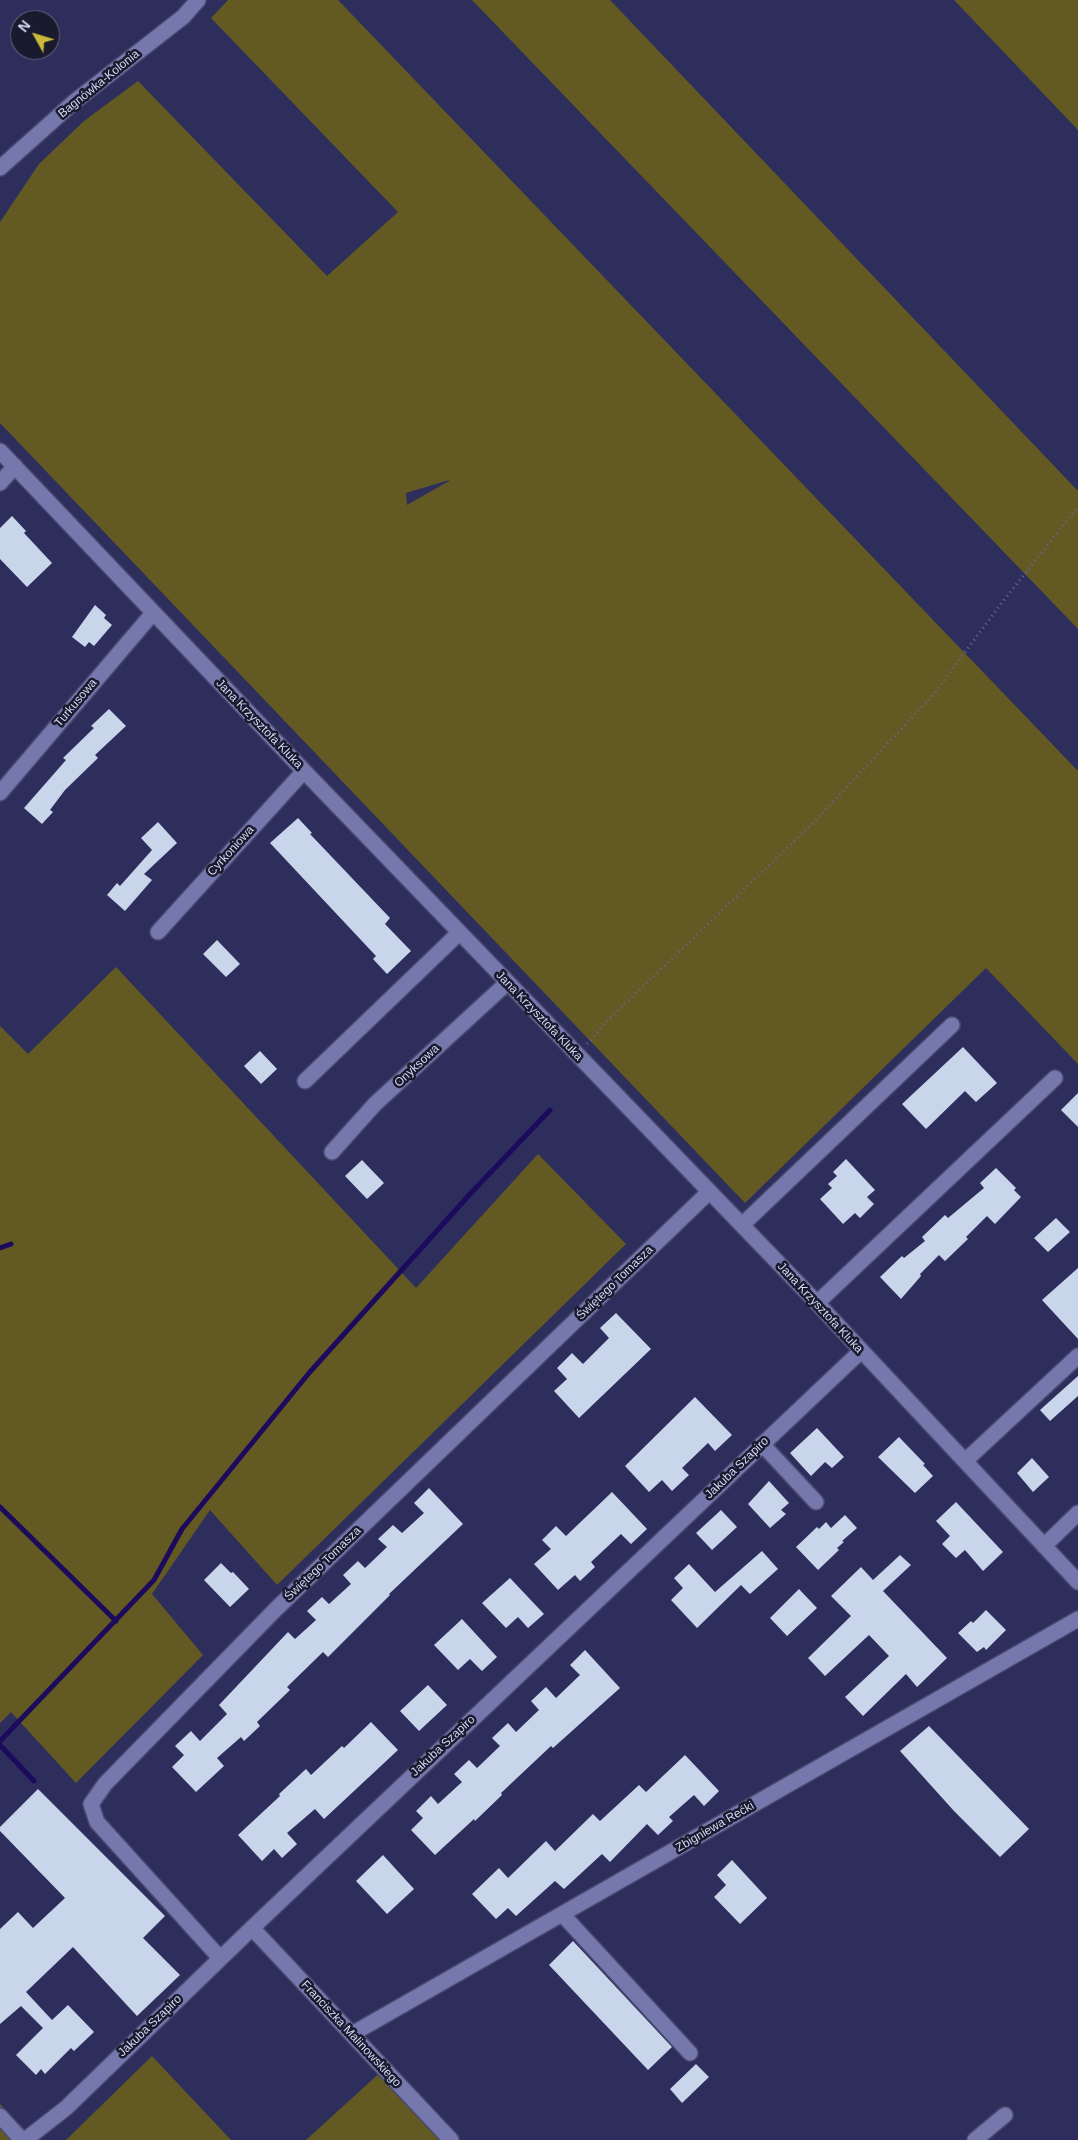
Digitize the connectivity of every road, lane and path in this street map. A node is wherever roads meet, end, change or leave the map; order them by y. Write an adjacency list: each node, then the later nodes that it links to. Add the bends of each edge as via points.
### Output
1 (198, 0): 2 (street, Bagnówka-Kolonia, via 183,17 74,102)
2 (0, 168)
3 (0, 451): 4 (street, Jana Krzysztofa Kluka)
4 (14, 466): 5 (street); 7 (street, Jana Krzysztofa Kluka)
5 (0, 483)
6 (1078, 507): 14 (path, via 934,694 813,824 606,1022)
7 (153, 613): 8 (street, Jana Krzysztofa Kluka); 9 (street, Turkusowa)
8 (304, 771): 10 (street, Cyrkoniowa); 11 (street, Jana Krzysztofa Kluka)
9 (0, 793)
10 (158, 932)
11 (459, 933): 12 (street, Jana Krzysztofa Kluka); 16 (street)
12 (507, 983): 14 (street, Jana Krzysztofa Kluka); 17 (street, Onyksowa, via 375,1104)
13 (952, 1025): 19 (street)
14 (576, 1055): 18 (street, Jana Krzysztofa Kluka)
15 (1055, 1078): 20 (street)
16 (305, 1081)
17 (332, 1152)
18 (710, 1192): 19 (street, Jana Krzysztofa Kluka); 32 (street, Świętego Tomasza, via 276,1610 104,1784 91,1804 97,1822)
19 (742, 1225): 20 (street, Jana Krzysztofa Kluka)
20 (817, 1303): 21 (street, Jana Krzysztofa Kluka)
21 (860, 1351): 23 (street, Jakuba Szapiro); 24 (street, Jana Krzysztofa Kluka)
22 (1078, 1356): 24 (street)
23 (762, 1444): 25 (street); 31 (street, Jakuba Szapiro)
24 (965, 1461): 27 (street, Jana Krzysztofa Kluka)
25 (816, 1502)
26 (1078, 1513): 27 (street)
27 (1044, 1546): 28 (street, Jana Krzysztofa Kluka)
28 (1078, 1582)
29 (1078, 1619): 30 (street, Zbigniewa Rećki)
30 (562, 1914): 33 (street, Zbigniewa Rećki); 34 (street)
31 (252, 1928): 32 (street, Jakuba Szapiro); 33 (street, Franciszka Malinowskiego)
32 (220, 1958): 37 (street, Jakuba Szapiro, via 66,2108)
33 (352, 2034): 38 (street, Franciszka Malinowskiego)
34 (690, 2053)
35 (1005, 2114): 39 (street)
36 (0, 2116): 37 (street)
37 (23, 2140)
38 (451, 2140)
39 (975, 2140)

